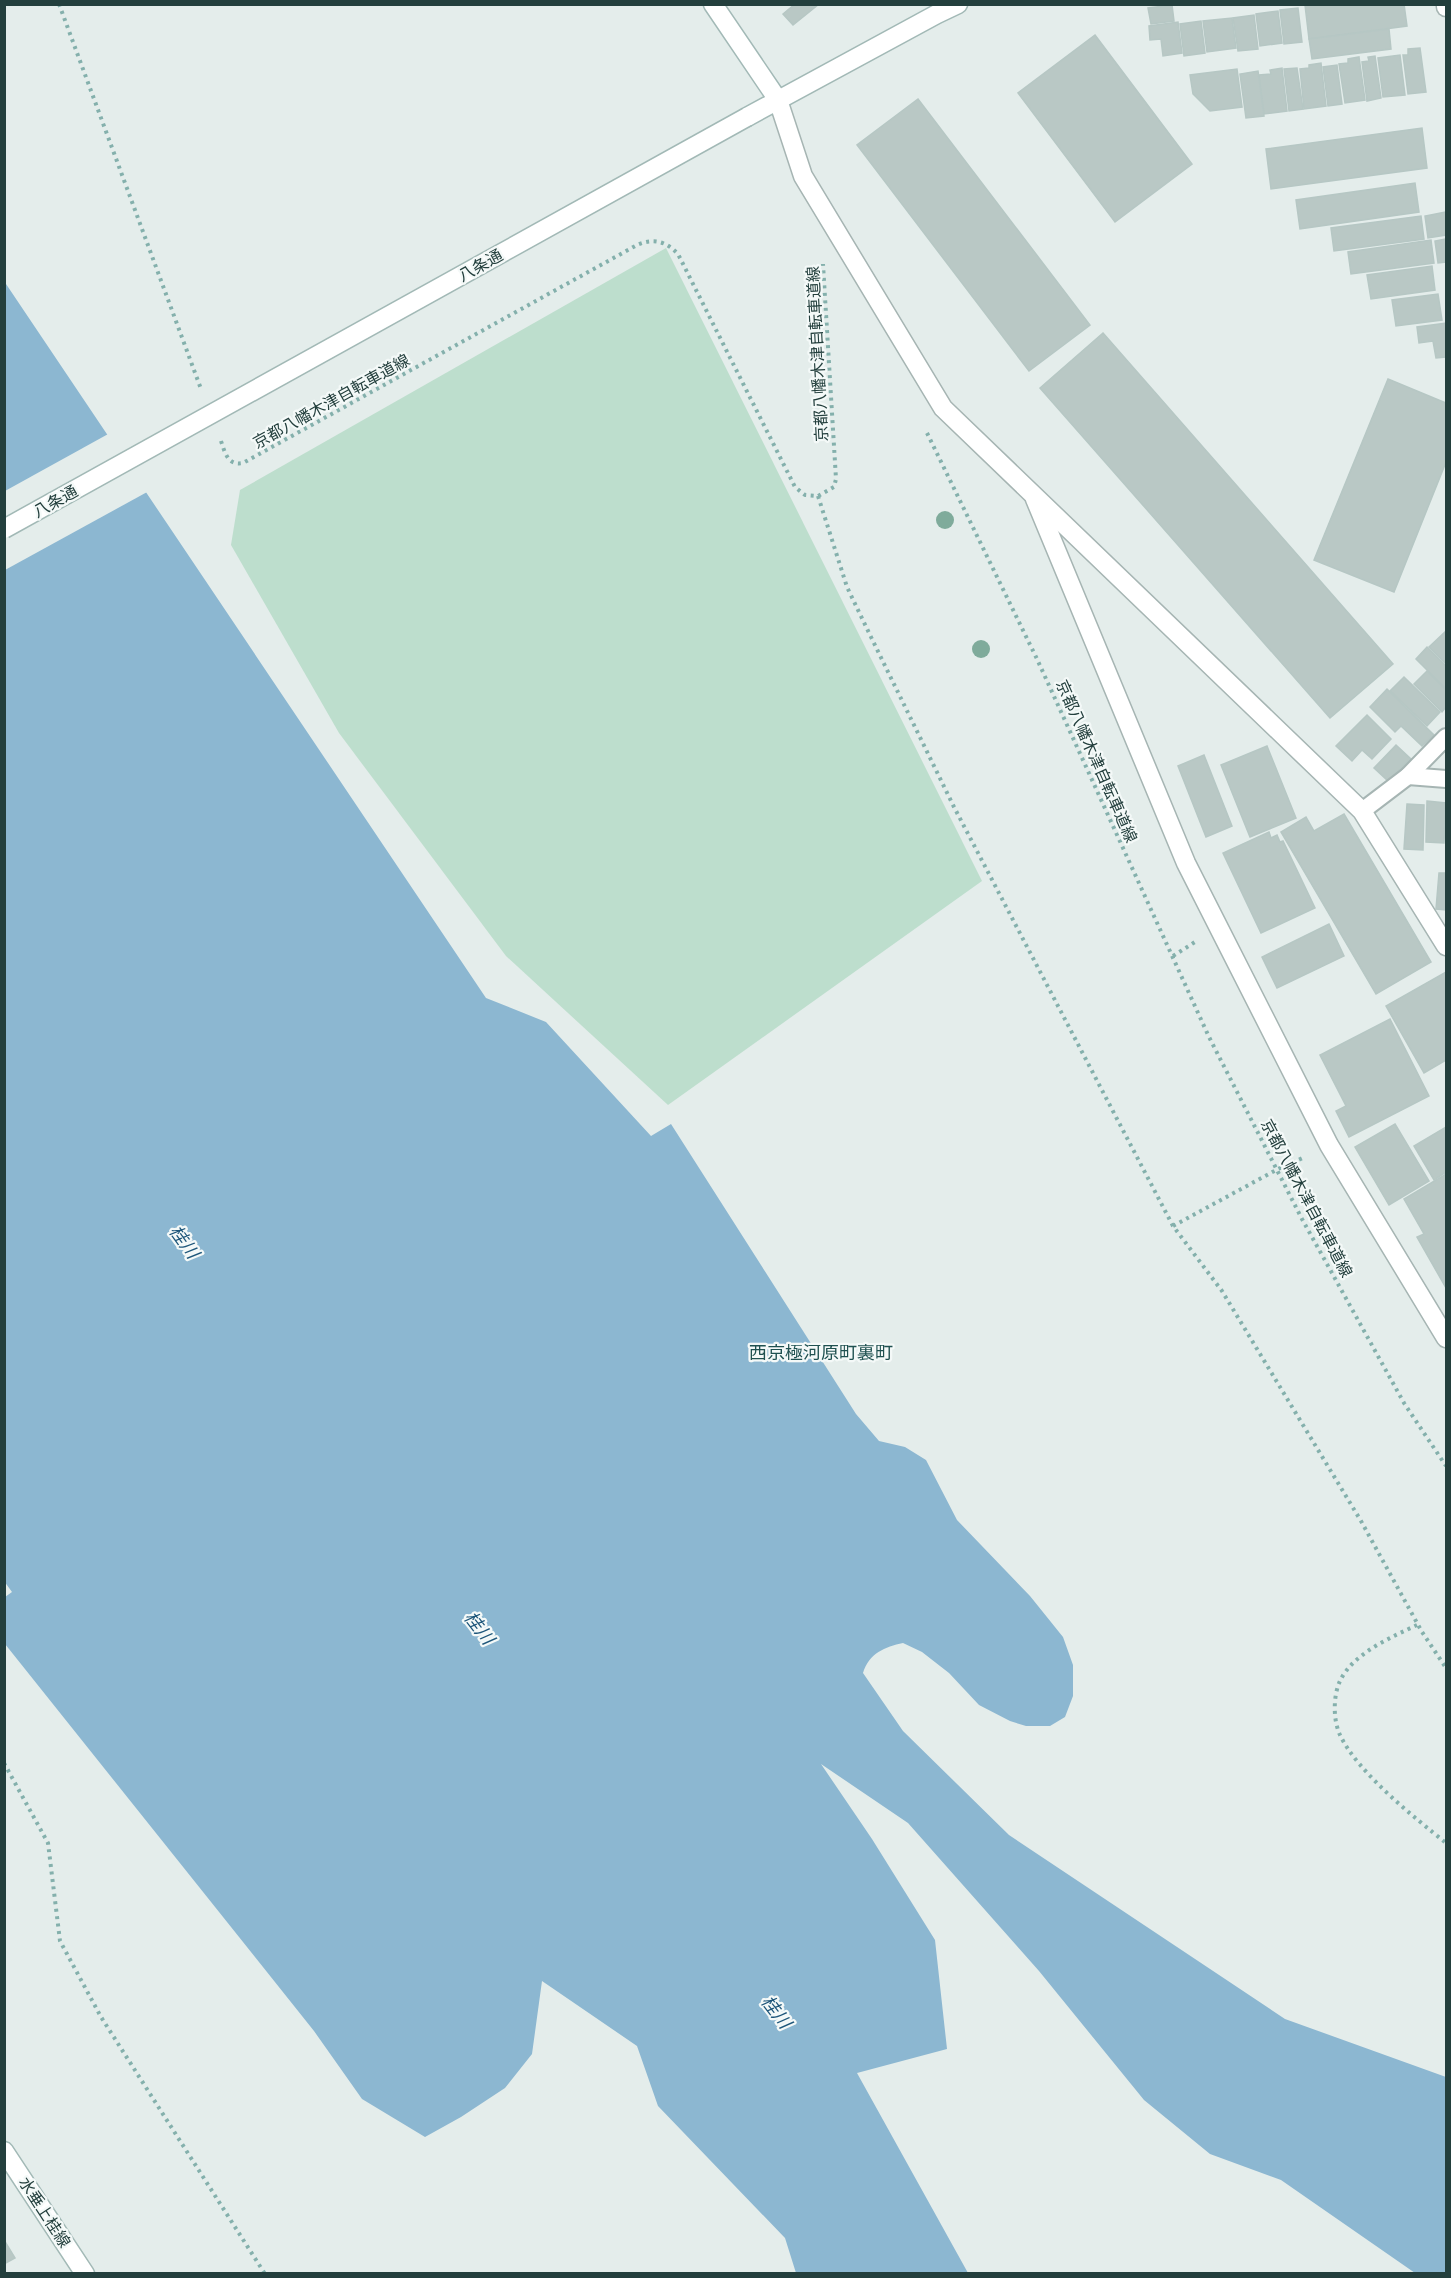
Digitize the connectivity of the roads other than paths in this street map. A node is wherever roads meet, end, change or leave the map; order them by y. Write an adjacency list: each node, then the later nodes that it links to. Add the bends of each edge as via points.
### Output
1 (713, 4): 3 (street)
2 (958, 4): 3 (street, 八条通)
3 (778, 100): 4 (street, via 803,176 943,408); 5 (street, 八条通, bridge)
4 (1032, 492): 9 (street); 11 (street, via 1186,863 1329,1145)
5 (4, 529)
6 (1446, 737): 7 (lane)
7 (1408, 776): 8 (lane); 9 (lane)
8 (1446, 779)
9 (1362, 811): 10 (street)
10 (1446, 944)
11 (1446, 1338)
12 (4, 2151): 13 (street, 水垂上桂線)
13 (85, 2274)

